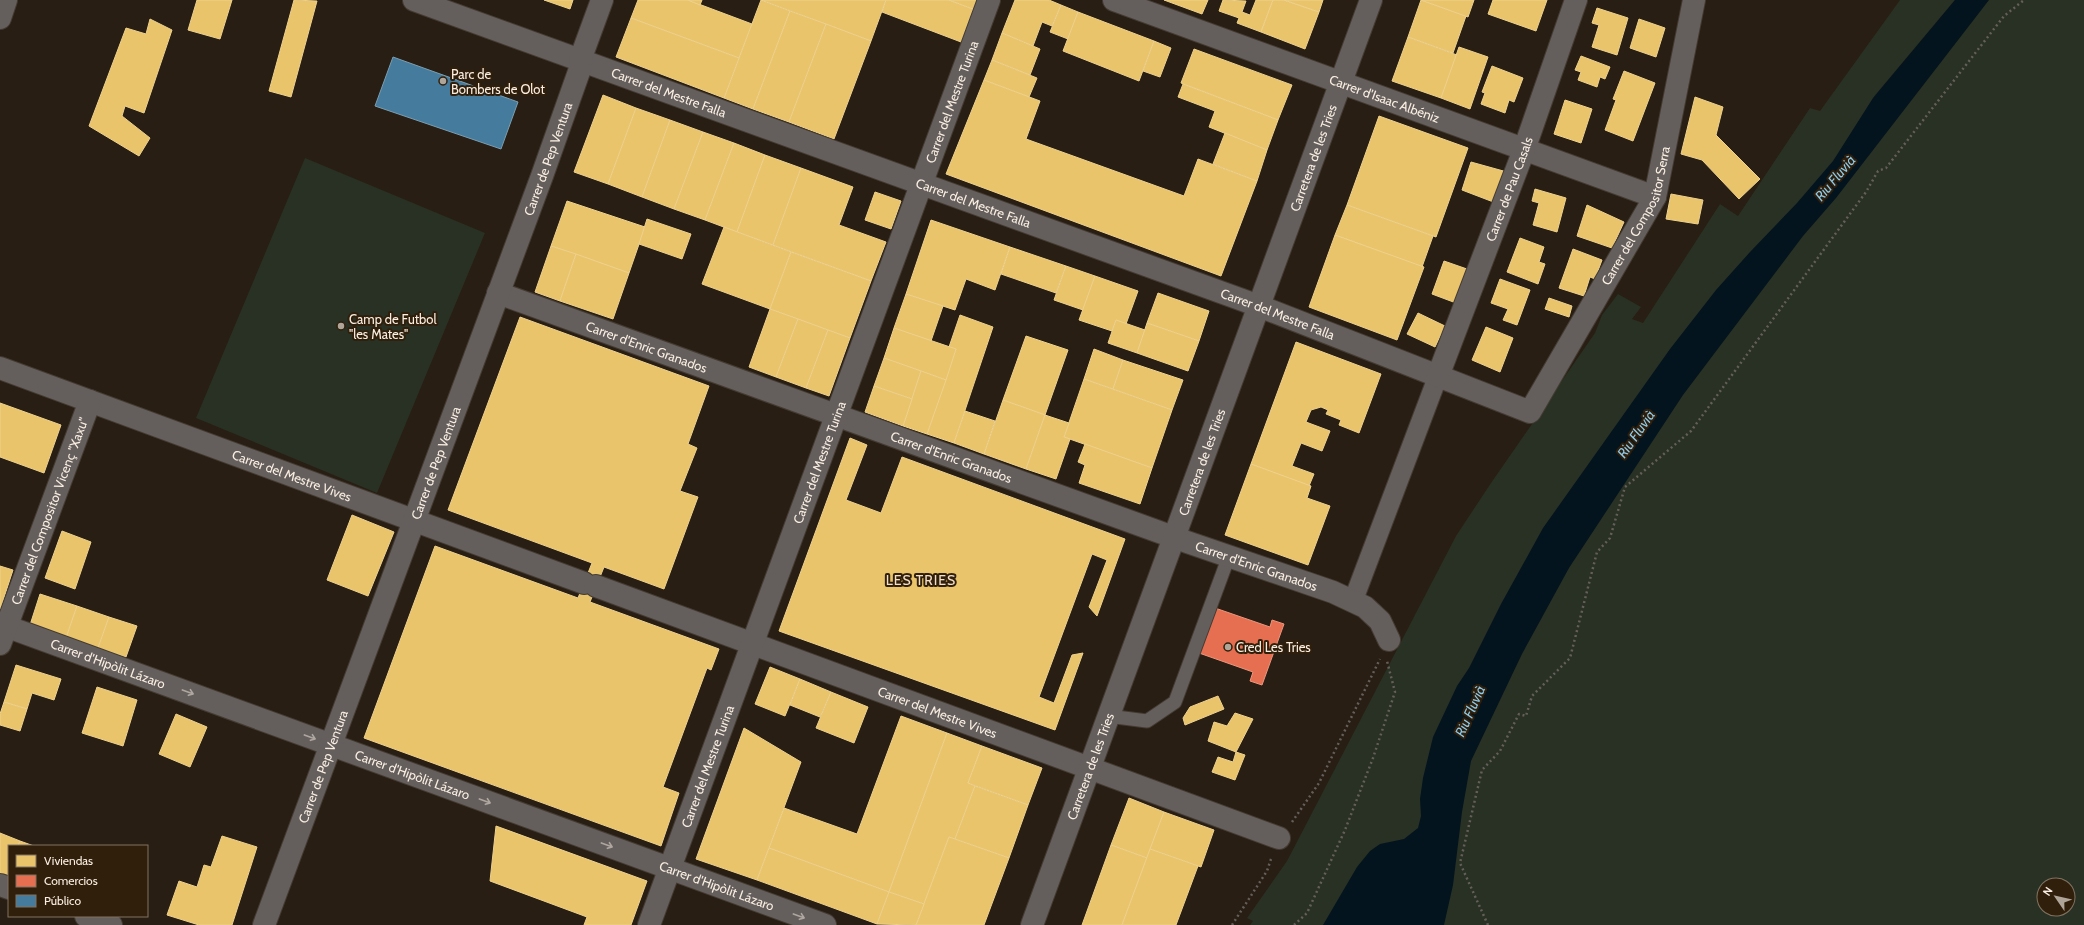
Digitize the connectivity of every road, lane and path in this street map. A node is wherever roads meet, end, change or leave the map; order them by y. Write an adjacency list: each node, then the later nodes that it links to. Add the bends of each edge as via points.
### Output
1 (6, 0): 10 (street)
2 (414, 0): 11 (street, Carrer del Mestre Falla)
3 (602, 0): 11 (street, Carrer de Pep Ventura)
4 (989, 0): 14 (street, Carrer del Mestre Turina)
5 (1114, 0): 12 (street, Carrer d'Isaac Albéniz)
6 (1371, 0): 12 (street, Carretera de les Tries)
7 (1576, 0): 13 (street, Carrer de Pau Casals)
8 (1694, 0): 15 (street, Carrer del Compositor Serra)
9 (2024, 0): 43 (path, via 2004,16 1886,168 1878,171 1866,192 1691,431 1625,487 1610,538 1597,552 1570,658 1532,696 1526,716 1519,714 1500,751 1482,770 1460,863)
10 (0, 18)
11 (580, 60): 14 (street, Carrer del Mestre Falla); 16 (street, Carrer de Pep Ventura, via 581,66)
12 (1341, 83): 13 (street, Carrer d'Isaac Albéniz); 17 (street, Carretera de les Tries)
13 (1524, 150): 15 (street, Carrer d'Isaac Albéniz); 19 (street, Carrer de Pau Casals)
14 (922, 184): 17 (street, Carrer del Mestre Falla); 22 (street, Carrer del Mestre Turina)
15 (1655, 197): 21 (street, Carrer del Compositor Serra)
16 (498, 293): 22 (street, Carrer d'Enric Granados); 23 (street, Carrer de Pep Ventura)
17 (1259, 306): 19 (street, Carrer del Mestre Falla); 24 (street, Carretera de les Tries)
18 (0, 368): 20 (street, Carrer del Mestre Vives)
19 (1438, 376): 21 (street, Carrer del Mestre Falla); 26 (street)
20 (90, 401): 23 (street, Carrer del Mestre Vives); 27 (street, Carrer del Compositor Vicenç "Xaxu")
21 (1530, 412)
22 (837, 415): 24 (street, Carrer d'Enric Granados); 28 (street, Carrer del Mestre Turina)
23 (413, 520): 28 (street, Carrer del Mestre Vives); 31 (street, Carrer de Pep Ventura)
24 (1174, 537): 25 (street, Carrer d'Enric Granados); 30 (street, Carretera de les Tries)
25 (1230, 556): 26 (street, Carrer d'Enric Granados); 30 (lane, via 1176,702 1147,721)
26 (1353, 601): 29 (street, Carrer d'Enric Granados, via 1365,607 1380,621)
27 (2, 631): 31 (street, Carrer d'Hipòlit Lázaro, one-way to 31)
28 (753, 645): 32 (street, Carrer del Mestre Vives); 34 (street, Carrer del Mestre Turina)
29 (1387, 645): 33 (path, via 1319,783 1300,813); 42 (path, via 1395,692 1345,830 1307,913)
30 (1108, 716): 32 (street, Carretera de les Tries)
31 (330, 744): 34 (street, Carrer d'Hipòlit Lázaro, one-way to 34); 37 (street, Carrer de Pep Ventura)
32 (1089, 769): 33 (street, Carrer del Mestre Vives); 40 (street, Carretera de les Tries)
33 (1279, 838): 41 (path, via 1267,871)
34 (671, 869): 38 (street, Carrer del Mestre Turina); 39 (street, Carrer d'Hipòlit Lázaro, one-way to 39)
35 (89, 917): 36 (street)
36 (111, 925)
37 (264, 925)
38 (649, 925)
39 (825, 925)
40 (1032, 925)
41 (1232, 925)
42 (1294, 925)
43 (1488, 925)

